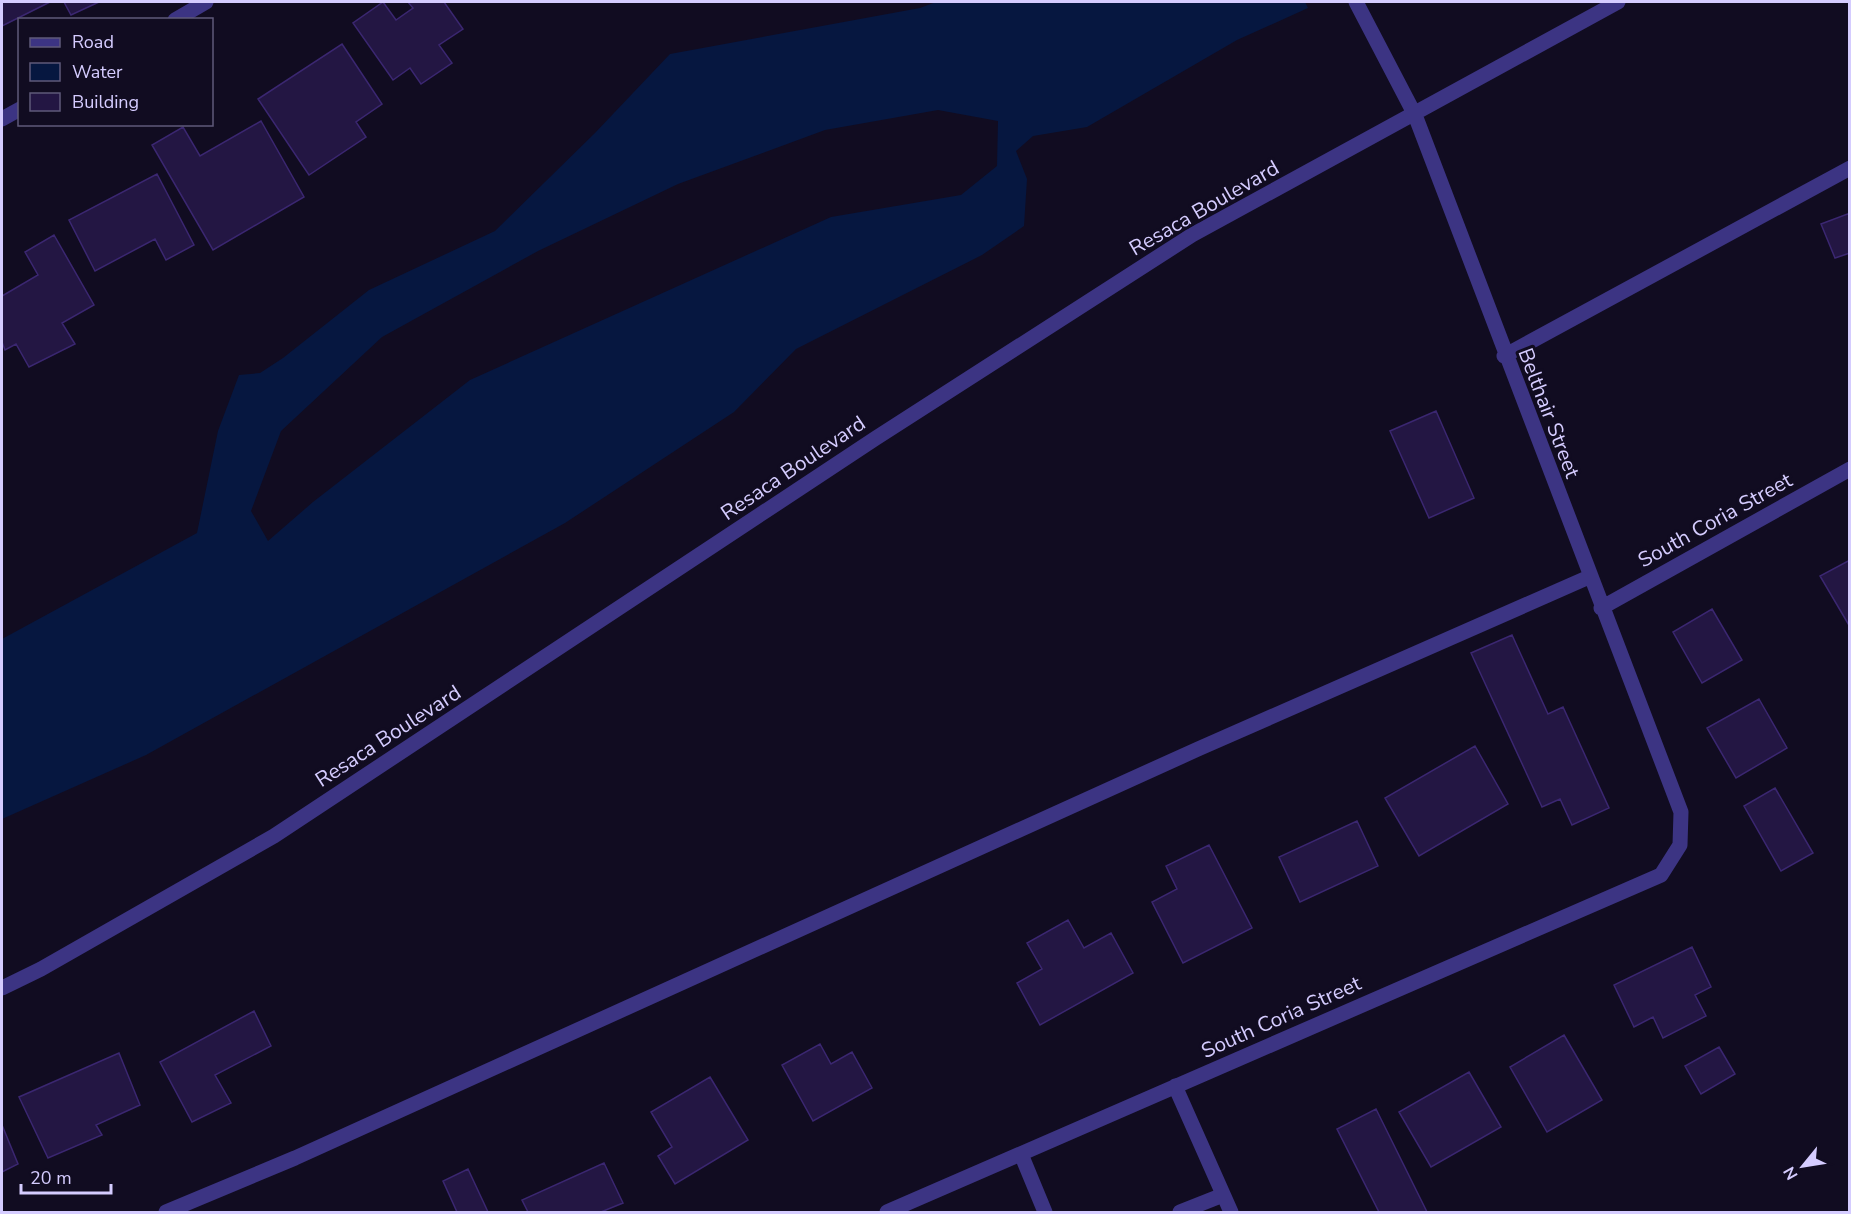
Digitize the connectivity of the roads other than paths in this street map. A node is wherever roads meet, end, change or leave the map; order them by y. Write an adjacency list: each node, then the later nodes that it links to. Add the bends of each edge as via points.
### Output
1 (206, 2): 4 (street)
2 (1356, 2): 6 (street, Belthair Street)
3 (1618, 2): 6 (street, Resaca Boulevard)
4 (178, 18)
5 (18, 110): 7 (street)
6 (1415, 115): 9 (street, Belthair Street); 14 (street, Resaca Boulevard, via 1192,236 876,438 274,836)
7 (2, 119)
8 (1850, 168): 9 (street)
9 (1504, 356): 11 (street, Belthair Street)
10 (1850, 469): 12 (street, South Coria Street)
11 (1589, 577): 12 (street, Belthair Street); 18 (street, via 295,1158)
12 (1601, 608): 13 (street, Belthair Street, via 1681,812)
13 (1680, 845): 15 (street, South Coria Street, via 1661,874)
14 (2, 988)
15 (1175, 1086): 16 (street, South Coria Street); 17 (street)
16 (1021, 1154): 19 (street, South Coria Street); 20 (street)
17 (1223, 1195): 21 (street); 22 (street)
18 (166, 1212)
19 (888, 1212)
20 (1045, 1212)
21 (1180, 1212)
22 (1231, 1212)

